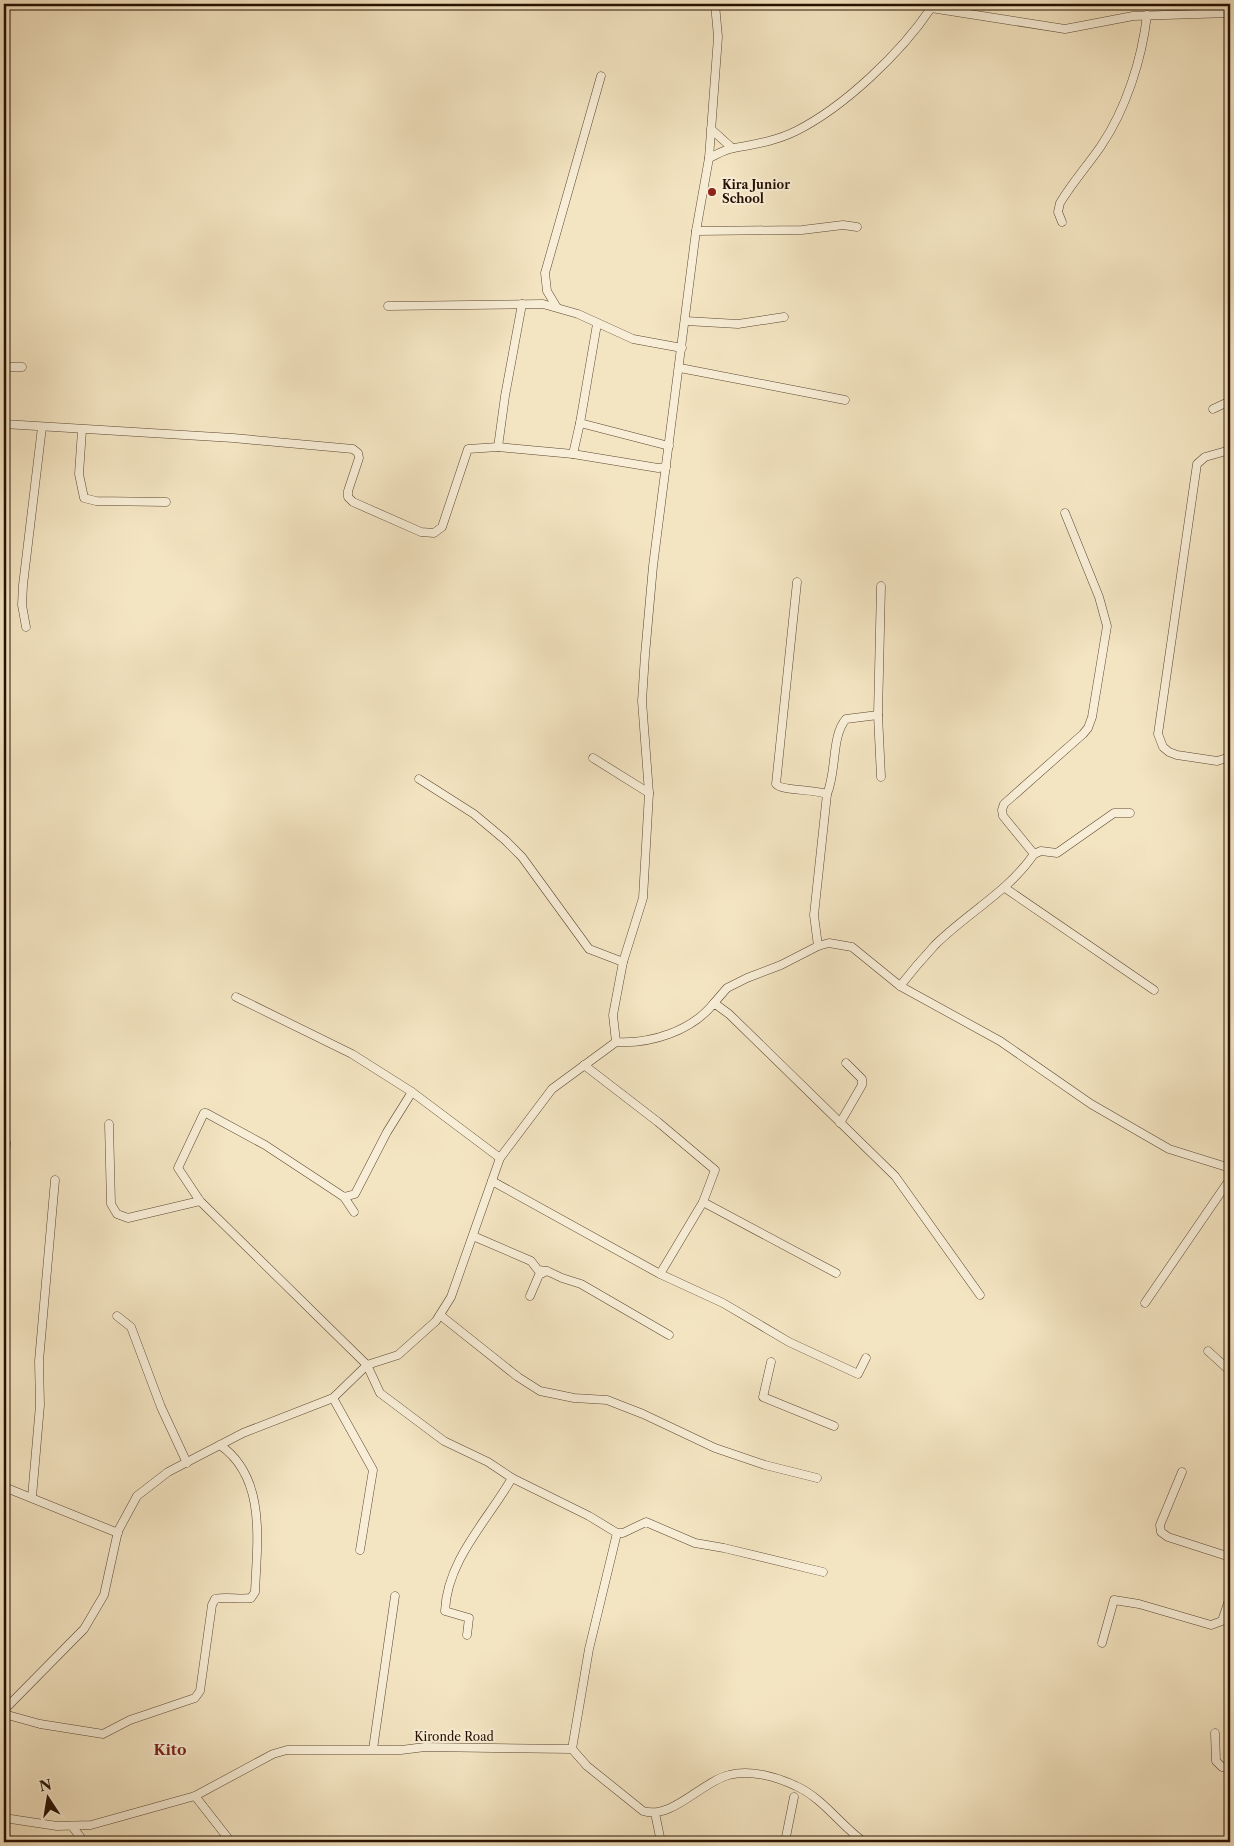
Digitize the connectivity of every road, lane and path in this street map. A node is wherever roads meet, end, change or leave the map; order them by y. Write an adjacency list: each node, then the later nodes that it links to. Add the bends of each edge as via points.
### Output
1 (715, 4): 6 (street, via 718,37)
2 (931, 6): 4 (street, via 1065,29); 7 (street, via 898,50 838,104 796,130 756,145)
3 (1230, 13): 4 (street)
4 (1147, 15): 9 (street, via 1143,44 1124,100 1102,145 1060,203 1058,212)
5 (601, 76): 14 (street, via 545,273 547,291)
6 (711, 129): 7 (street); 8 (street)
7 (732, 148): 8 (street)
8 (709, 158): 11 (street)
9 (1062, 222)
10 (857, 227): 11 (street)
11 (696, 231): 16 (street)
12 (522, 304): 13 (street); 14 (street); 30 (street, via 504,396)
13 (388, 306)
14 (556, 306): 17 (street)
15 (784, 317): 16 (street, via 738,324)
16 (686, 321): 18 (street)
17 (598, 324): 18 (street, via 633,339); 25 (street)
18 (682, 348): 21 (street)
19 (4, 367): 20 (street)
20 (22, 367)
21 (680, 368): 22 (street); 29 (street)
22 (845, 400)
23 (1230, 401): 24 (street)
24 (1214, 409)
25 (580, 423): 29 (street); 32 (street)
26 (4, 424): 27 (street)
27 (42, 427): 28 (street); 38 (street, via 23,585)
28 (82, 430): 30 (street, via 233,438 353,449 359,458 348,497 427,534 442,527 468,449); 34 (street, via 79,474 84,498)
29 (669, 446): 33 (street)
30 (498, 447): 32 (street)
31 (1230, 450): 40 (street, via 1205,457 1196,464 1158,734 1163,747 1177,755 1217,761)
32 (573, 454): 33 (street)
33 (666, 467): 44 (street, via 653,566 642,702)
34 (166, 502)
35 (1065, 513): 47 (street, via 1099,597 1107,626 1088,728 1004,804 1002,810 1003,816)
36 (797, 582): 45 (street, via 776,784 784,789 810,789)
37 (881, 586): 39 (street)
38 (26, 627)
39 (878, 715): 42 (street); 45 (street, via 853,716 841,724)
40 (1230, 756)
41 (594, 758): 44 (street)
42 (881, 777)
43 (419, 779): 50 (street, via 474,814 522,857 589,949)
44 (649, 793): 50 (street, via 643,898)
45 (828, 794): 49 (street, via 814,915)
46 (1130, 813): 47 (street, via 1114,813 1057,854 1040,851)
47 (1034, 854): 48 (street)
48 (1005, 888): 51 (street, via 936,944); 52 (street)
49 (818, 946): 51 (street, via 828,943 852,947); 54 (street, via 727,988)
50 (623, 962): 55 (street, via 613,1015)
51 (900, 986): 63 (street, via 1000,1041 1091,1104 1169,1149)
52 (1154, 990)
53 (236, 997): 58 (street, via 352,1054)
54 (714, 1003): 55 (street, via 690,1027 633,1043); 59 (street, via 730,1014)
55 (616, 1042): 57 (street)
56 (846, 1063): 59 (street, via 862,1079 862,1085)
57 (584, 1065): 62 (street, via 552,1089); 70 (street, via 715,1170)
58 (412, 1092): 62 (street); 68 (street, via 355,1194)
59 (840, 1123): 76 (street, via 895,1176)
60 (109, 1124): 69 (street, via 111,1204 117,1214 128,1218)
61 (6, 1143): 64 (street)
62 (500, 1158): 67 (street)
63 (1230, 1168)
64 (4, 1169)
65 (1230, 1179): 78 (street)
66 (55, 1180): 95 (street, via 39,1361 40,1405)
67 (492, 1181): 72 (street); 75 (street)
68 (344, 1197): 69 (street, via 265,1145 206,1113 178,1168); 71 (street)
69 (200, 1201): 85 (street)
70 (703, 1202): 74 (street); 75 (street)
71 (354, 1212)
72 (472, 1236): 73 (street, via 531,1261 538,1270); 79 (street, via 451,1298)
73 (547, 1271): 77 (street, via 539,1275); 81 (street, via 581,1284)
74 (836, 1273)
75 (660, 1274): 83 (street, via 724,1303 789,1342 858,1374)
76 (980, 1295)
77 (530, 1296)
78 (1145, 1303)
79 (440, 1315): 85 (street, via 398,1356); 93 (street, via 540,1391 607,1400 715,1448)
80 (117, 1316): 90 (street, via 131,1327 157,1398)
81 (669, 1335)
82 (1208, 1351): 86 (street)
83 (866, 1358)
84 (770, 1362): 88 (street, via 763,1397)
85 (367, 1365): 87 (street); 92 (street, via 380,1393 444,1441 488,1462)
86 (1230, 1371)
87 (333, 1398): 89 (street); 98 (street, via 373,1470)
88 (834, 1426)
89 (220, 1445): 90 (street); 106 (street, via 242,1465 254,1499 257,1540 255,1592 251,1598 215,1599 200,1692 196,1698 130,1720 103,1734 40,1724)
90 (187, 1463): 96 (street, via 168,1472 137,1496)
91 (1182, 1472): 99 (street, via 1160,1525 1161,1532)
92 (512, 1478): 97 (street, via 589,1516); 103 (street, via 458,1563 447,1591 445,1612 469,1618)
93 (817, 1478)
94 (4, 1487): 95 (street)
95 (32, 1497): 96 (street, via 53,1509)
96 (118, 1534): 105 (street, via 104,1595 84,1629)
97 (617, 1534): 100 (street, via 646,1522 696,1543); 109 (street, via 589,1649)
98 (360, 1550)
99 (1230, 1557)
100 (823, 1572)
101 (395, 1596): 108 (street)
102 (1230, 1598): 104 (street, via 1222,1621 1211,1625 1114,1600)
103 (467, 1635)
104 (1102, 1643)
105 (4, 1710)
106 (4, 1714)
107 (1215, 1733): 110 (street, via 1216,1761 1222,1767)
108 (373, 1749): 109 (street, Kironde Road); 111 (street, Kironde Road, via 287,1750 273,1754)
109 (572, 1750): 113 (street, via 643,1811)
110 (1230, 1768)
111 (195, 1796): 115 (street, Kironde Road, via 100,1822); 117 (street)
112 (794, 1797): 119 (street)
113 (655, 1813): 118 (street); 120 (street, via 667,1810 711,1782 730,1774 746,1773 797,1786)
114 (4, 1818): 115 (street, Kironde Road)
115 (72, 1826): 116 (street)
116 (84, 1842)
117 (231, 1842)
118 (661, 1842)
119 (785, 1842)
120 (864, 1842)

